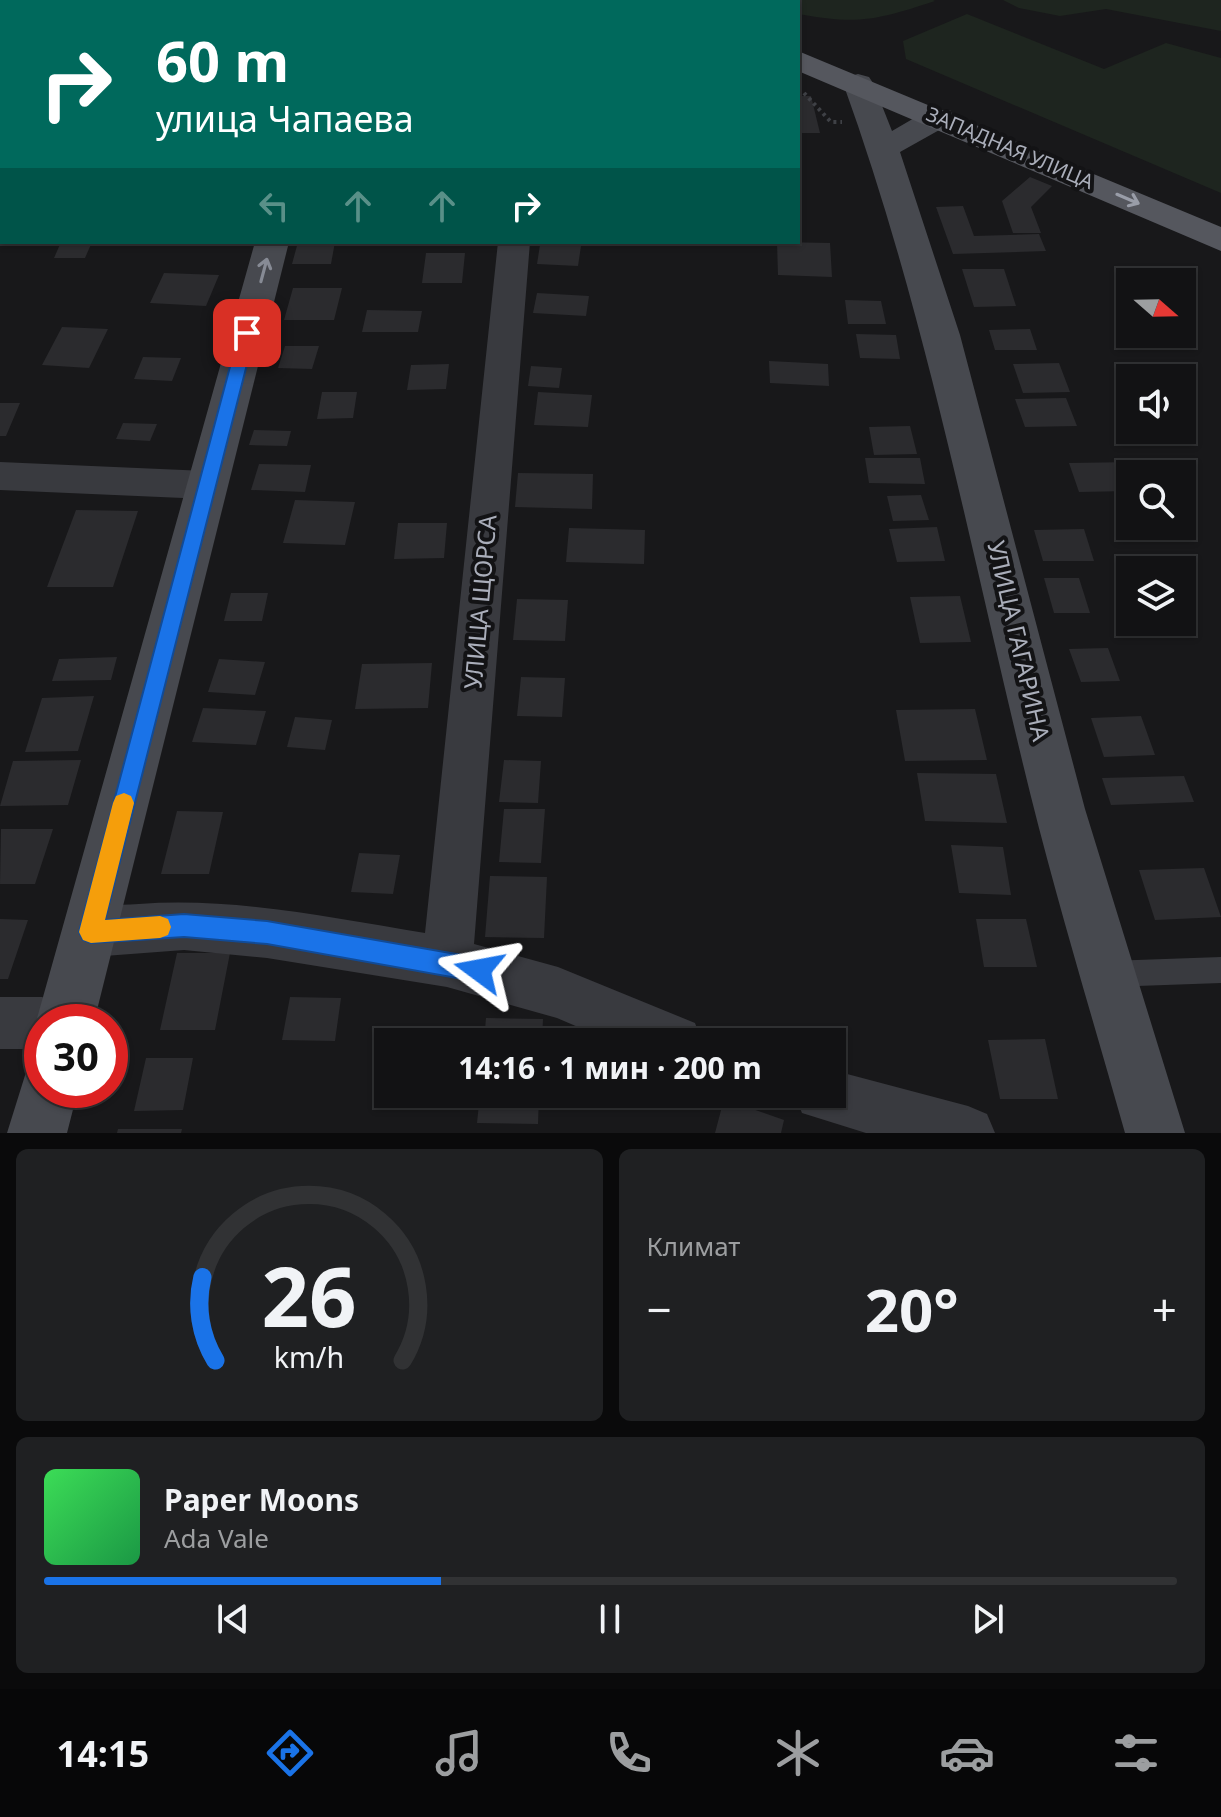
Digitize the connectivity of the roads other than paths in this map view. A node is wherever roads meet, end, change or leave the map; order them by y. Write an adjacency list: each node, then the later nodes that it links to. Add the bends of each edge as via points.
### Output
1 (800, 37): 6 (main road, ЗАПАДНАЯ УЛИЦА)
2 (800, 61): 3 (main road, ЗАПАДНАЯ УЛИЦА)
3 (858, 83): 4 (main road, ЗАПАДНАЯ УЛИЦА); 5 (street, УЛИЦА ГАГАРИНА)
4 (939, 117): 5 (street); 7 (main road, ЗАПАДНАЯ УЛИЦА, one-way to 7)
5 (884, 148): 15 (street, УЛИЦА ГАГАРИНА, via 959,394 1047,763)
6 (1221, 210)
7 (1221, 240)
8 (271, 244): 11 (street, one-way to 8)
9 (514, 244): 13 (street, УЛИЦА ЩОРСА)
10 (0, 476): 11 (street)
11 (206, 485): 12 (street)
12 (91, 932): 13 (street, via 184,925); 16 (street)
13 (447, 962): 19 (street, via 558,993)
14 (1221, 970): 15 (lane)
15 (1109, 974): 24 (street, УЛИЦА ГАГАРИНА)
16 (70, 1004)
17 (0, 1023): 18 (street)
18 (24, 1023)
19 (642, 1028)
20 (846, 1101): 23 (street)
21 (43, 1108): 22 (street)
22 (37, 1133)
23 (968, 1133)
24 (1155, 1133)

